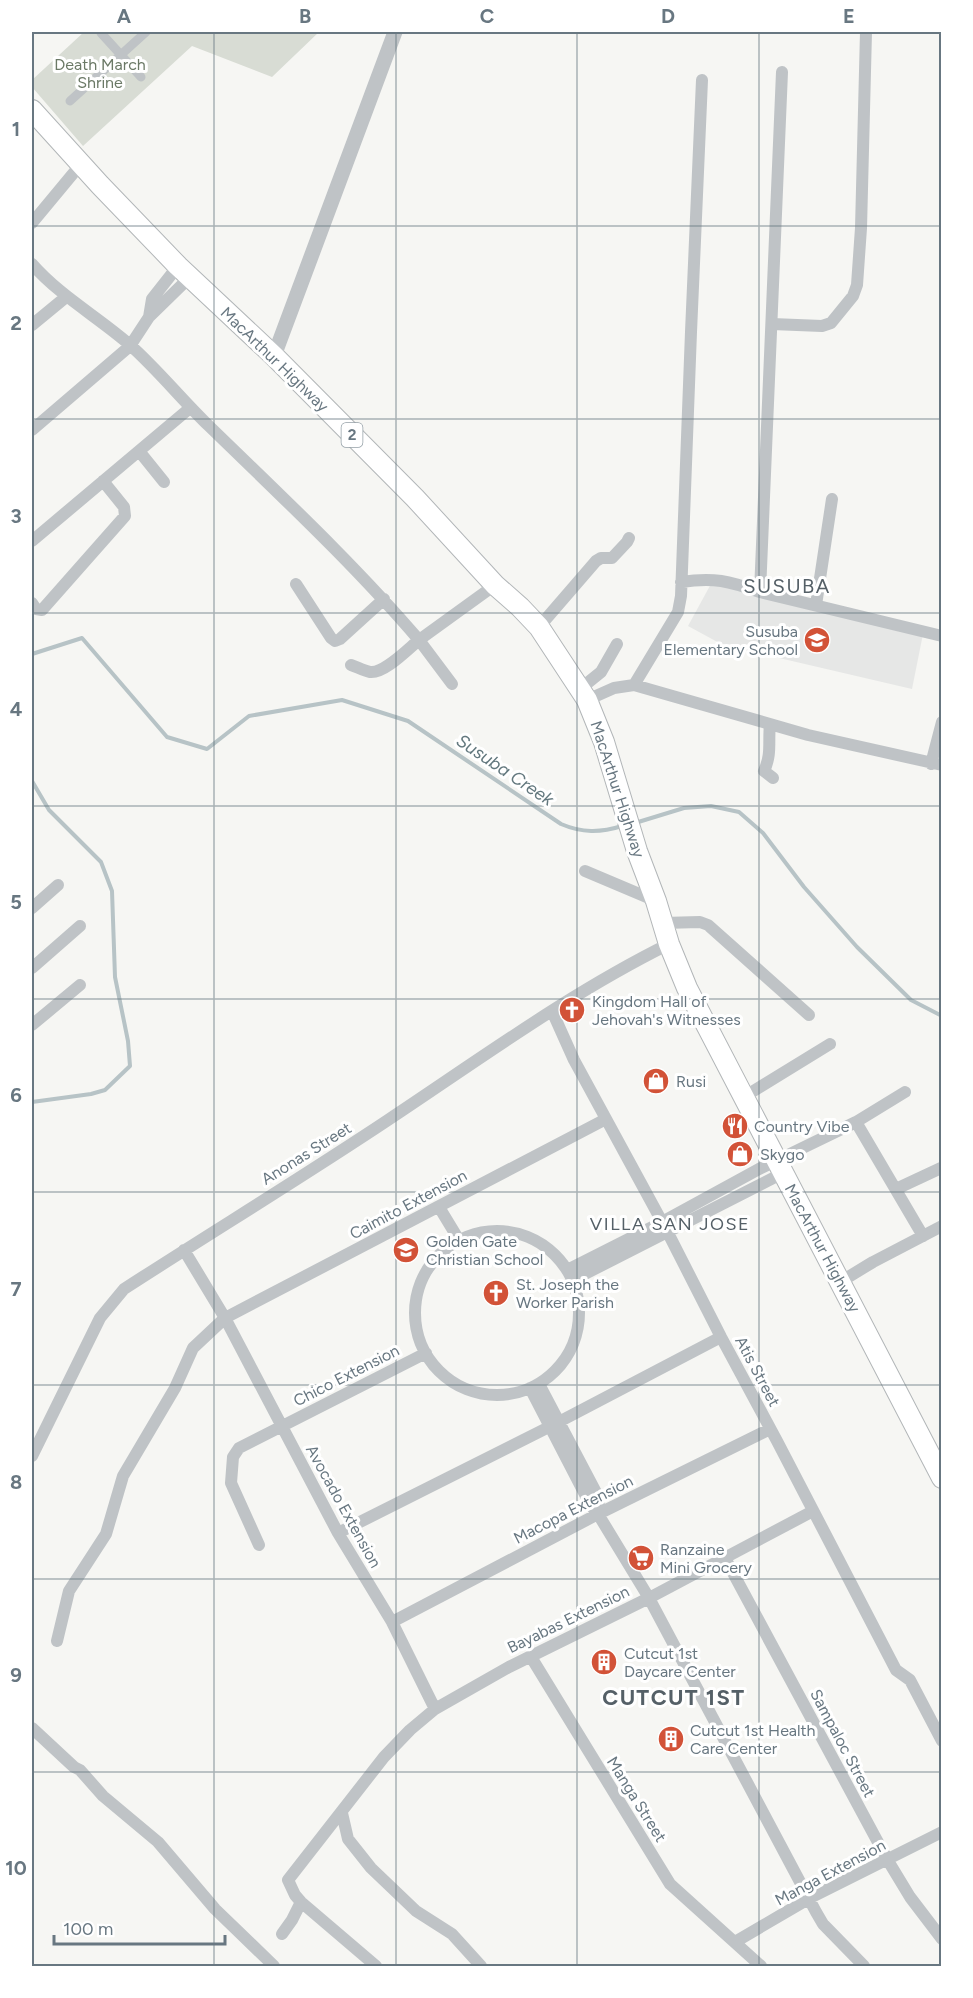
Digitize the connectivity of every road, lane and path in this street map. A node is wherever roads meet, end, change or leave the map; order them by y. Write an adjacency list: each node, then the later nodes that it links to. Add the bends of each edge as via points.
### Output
1 (146, 32): 5 (street)
2 (395, 32): 20 (street)
3 (866, 32): 17 (street, via 858,285 831,323)
4 (101, 33): 5 (street)
5 (121, 54): 7 (street); 9 (street)
6 (782, 72): 17 (street)
7 (141, 77)
8 (702, 80): 29 (street)
9 (70, 101)
10 (32, 110): 11 (highway, MacArthur Highway / 2)
11 (40, 128): 12 (highway, MacArthur Highway / 2)
12 (81, 164): 13 (street); 15 (highway, MacArthur Highway / 2)
13 (32, 223)
14 (32, 264): 16 (street)
15 (184, 271): 19 (street, via 161,285 152,299 149,317); 20 (highway, MacArthur Highway / 2)
16 (66, 297): 18 (street); 19 (street)
17 (771, 324): 32 (street)
18 (32, 325)
19 (130, 346): 21 (street); 22 (street)
20 (274, 356): 31 (highway, MacArthur Highway / 2)
21 (190, 408): 23 (street); 33 (street)
22 (32, 430)
23 (139, 451): 24 (street); 25 (street)
24 (103, 481): 28 (street); 34 (street, via 124,507 126,516 42,610)
25 (164, 482)
26 (832, 499): 35 (street)
27 (628, 538): 36 (street, via 612,558 596,561)
28 (32, 541)
29 (681, 582): 32 (street, via 716,579); 42 (street, via 678,612)
30 (296, 584): 33 (street, via 335,640)
31 (495, 585): 36 (highway, MacArthur Highway / 2); 38 (street)
32 (760, 592): 35 (street)
33 (384, 599): 38 (street)
34 (32, 603)
35 (816, 606): 37 (street)
36 (538, 627): 43 (highway, MacArthur Highway / 2)
37 (942, 636)
38 (419, 640): 40 (street, via 377,672); 41 (street)
39 (617, 645): 43 (street)
40 (351, 665)
41 (452, 684)
42 (634, 685): 43 (street); 45 (street)
43 (584, 695): 50 (highway, MacArthur Highway / 2, via 604,742)
44 (942, 722): 46 (street)
45 (770, 724): 46 (street); 47 (street, via 770,756 764,771)
46 (936, 764)
47 (772, 778)
48 (585, 871): 50 (street)
49 (58, 885): 51 (street)
50 (656, 900): 52 (highway, MacArthur Highway / 2)
51 (32, 908)
52 (663, 923): 54 (highway, MacArthur Highway / 2); 58 (street, via 708,925)
53 (80, 926): 55 (street)
54 (669, 944): 57 (street, Anonas Street); 62 (highway, MacArthur Highway / 2)
55 (32, 968)
56 (80, 985): 59 (street)
57 (552, 1011): 63 (street, Atis Street); 73 (street, Anonas Street)
58 (809, 1015)
59 (32, 1025)
60 (830, 1044): 62 (street)
61 (905, 1092): 64 (street)
62 (742, 1098): 65 (highway, MacArthur Highway / 2)
63 (606, 1119): 68 (street, Caimito Extension); 70 (street, Atis Street)
64 (856, 1122): 65 (street); 67 (street)
65 (780, 1167): 70 (street); 75 (highway, MacArthur Highway / 2)
66 (941, 1168): 67 (street)
67 (896, 1189): 71 (street)
68 (439, 1207): 72 (street); 76 (street, Caimito Extension)
69 (942, 1226): 71 (street)
70 (665, 1227): 74 (street); 77 (street, Atis Street)
71 (923, 1236): 75 (street)
72 (459, 1240): 74 (street, via 484,1232 510,1231 535,1239 556,1254); 78 (street, via 438,1256 423,1277 418,1294 417,1328)
73 (184, 1250): 76 (street, Avocado Extension); 83 (street, Anonas Street, via 124,1289 100,1318)
74 (570, 1275): 79 (street, via 578,1298 579,1323 572,1347 558,1368)
75 (840, 1282): 84 (highway, MacArthur Highway / 2)
76 (225, 1318): 81 (street, Avocado Extension); 93 (street, Caimito Extension, via 193,1348 123,1476 106,1534 69,1591)
77 (721, 1337): 80 (street); 82 (street, Atis Street)
78 (426, 1353): 79 (street, via 440,1372 460,1386 483,1394 507,1395); 81 (street, Chico Extension)
79 (535, 1386): 80 (street)
80 (554, 1424): 87 (street, via 599,1498); 88 (street)
81 (282, 1427): 88 (street, Avocado Extension); 89 (street, Chico Extension, via 239,1448 233,1457 231,1483)
82 (770, 1429): 86 (street, Atis Street); 87 (street, Macopa Extension)
83 (32, 1456)
84 (937, 1458): 85 (highway, MacArthur Highway / 2)
85 (942, 1478)
86 (813, 1511): 90 (street, Bayabas Extension); 97 (street, Atis Street, via 896,1670 910,1680)
87 (598, 1514): 91 (street); 92 (street, Macopa Extension)
88 (338, 1533): 92 (street, Avocado Extension)
89 (259, 1545)
90 (725, 1558): 91 (street, Bayabas Extension); 102 (street, Sampaloc Street)
91 (648, 1598): 94 (street, Bayabas Extension); 103 (street)
92 (392, 1622): 95 (street, Avocado Extension)
93 (57, 1641)
94 (531, 1657): 95 (street, Bayabas Extension); 107 (street, Manga Street, via 670,1884)
95 (435, 1709): 98 (street, Bayabas Extension, via 384,1757)
96 (32, 1728): 108 (street, via 158,1842 215,1909)
97 (942, 1741)
98 (342, 1813): 99 (street, Bayabas Extension); 101 (street)
99 (329, 1828): 101 (street); 104 (street, Bayabas Extension, via 288,1880)
100 (942, 1832): 102 (street, Manga Extension)
101 (348, 1839): 110 (street, via 387,1885 416,1911 452,1934)
102 (887, 1859): 103 (street, Manga Extension); 106 (street, Sampaloc Street)
103 (810, 1898): 107 (street, Manga Extension); 112 (street, via 823,1924)
104 (301, 1902): 105 (street); 109 (street)
105 (282, 1934)
106 (942, 1939)
107 (735, 1942): 111 (street, Manga Street)
108 (274, 1966)
109 (376, 1966)
110 (481, 1966)
111 (761, 1966)
112 (864, 1966)

